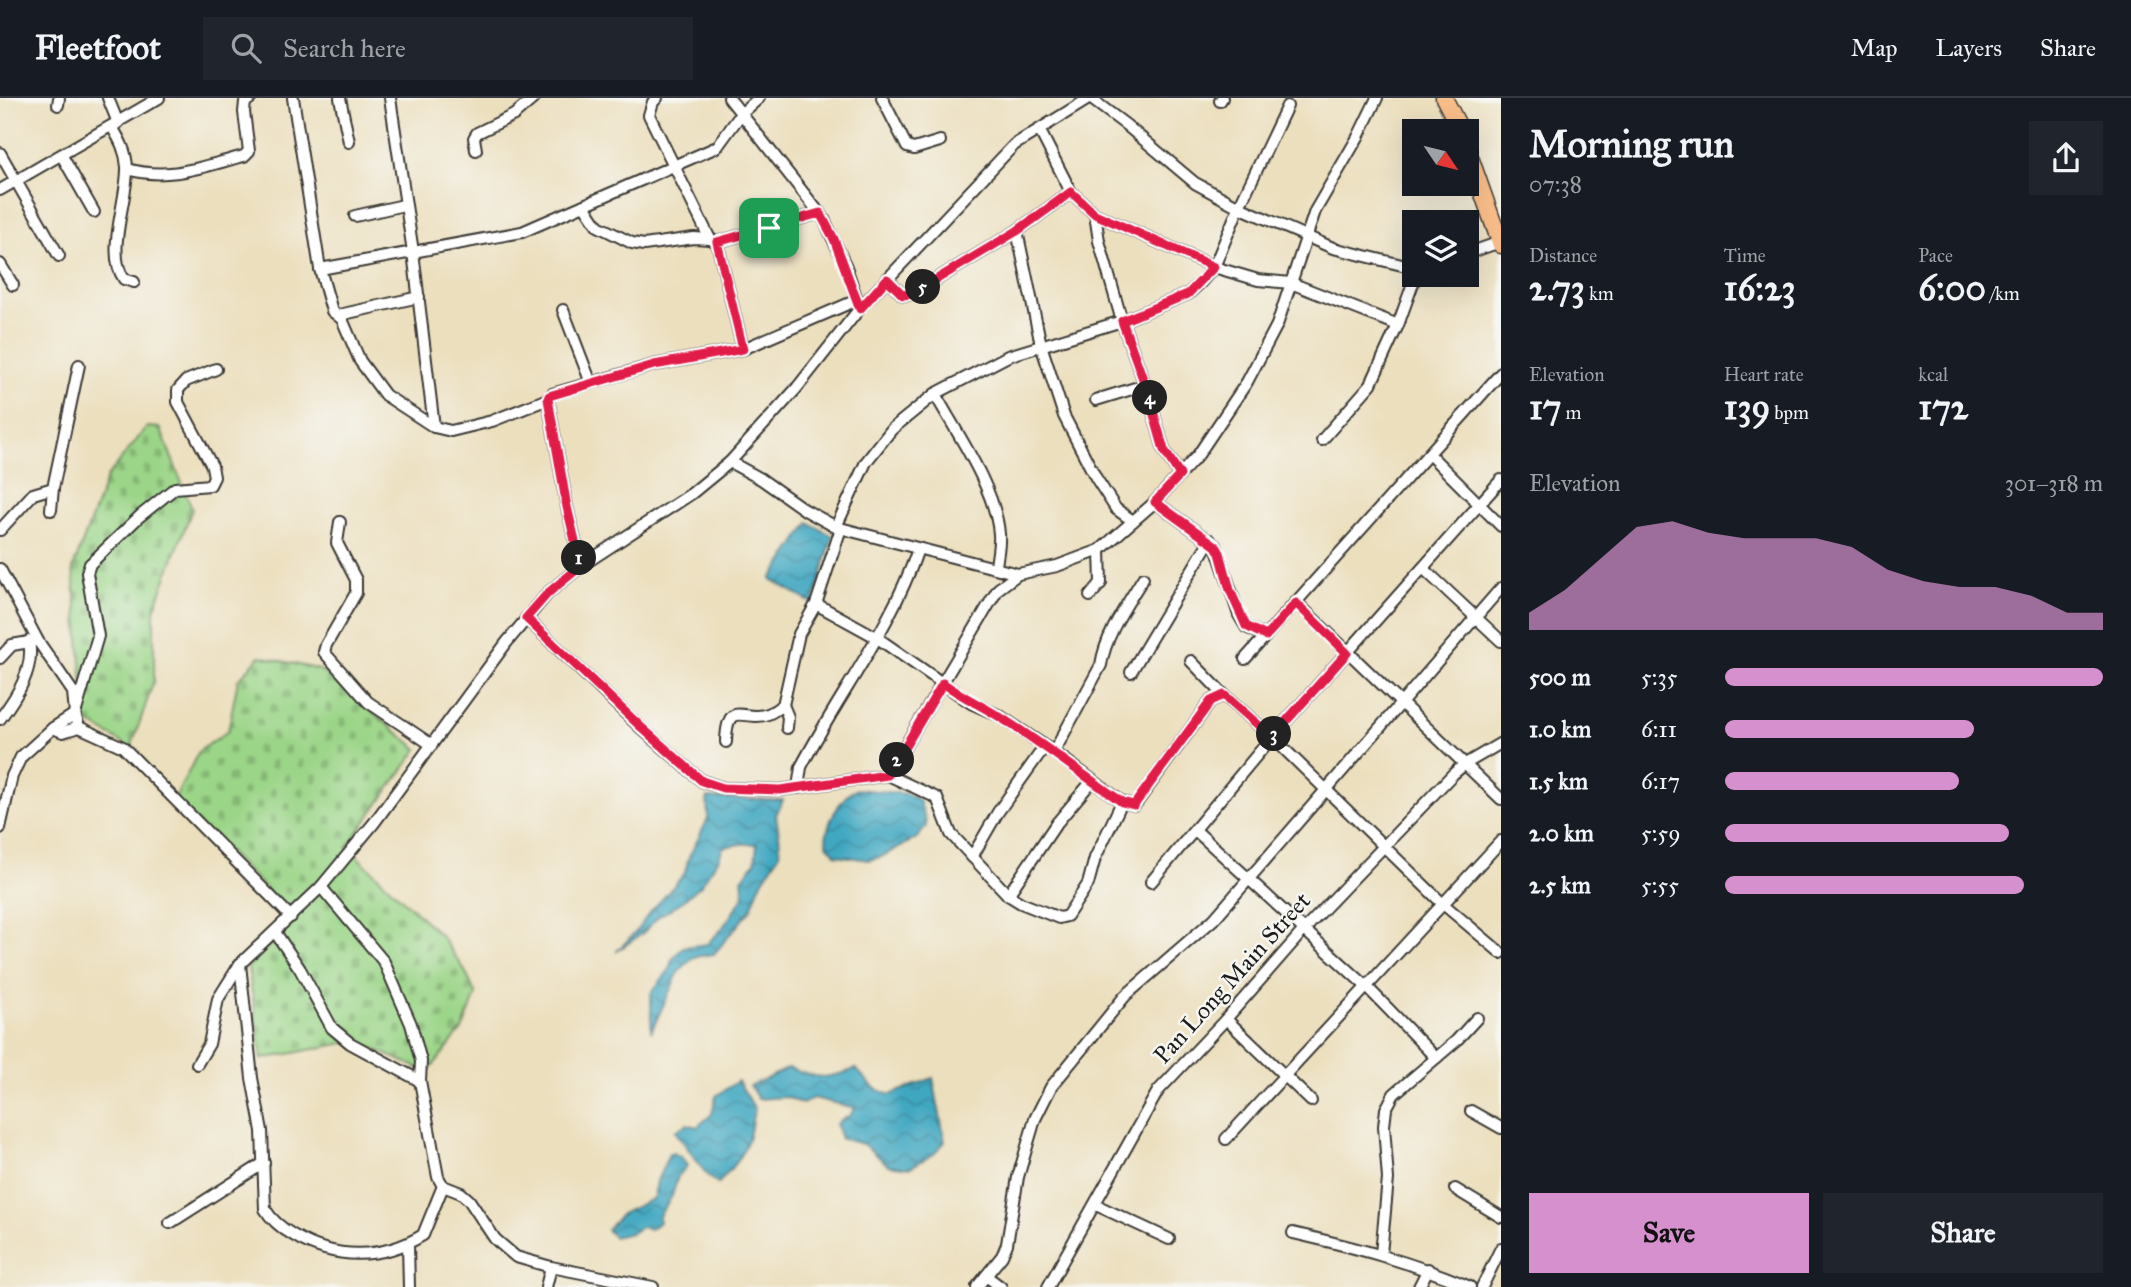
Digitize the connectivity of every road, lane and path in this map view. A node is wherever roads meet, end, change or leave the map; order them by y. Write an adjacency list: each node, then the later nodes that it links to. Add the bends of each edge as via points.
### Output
1 (108, 98): 18 (street)
2 (159, 98): 18 (street)
3 (251, 98): 26 (street, via 244,112 249,151 244,156 171,175)
4 (293, 98): 48 (street)
5 (340, 98): 21 (street)
6 (390, 98): 31 (street)
7 (534, 98): 22 (street, via 514,115 477,133)
8 (657, 98): 25 (street, via 649,116)
9 (729, 98): 16 (street)
10 (759, 98): 16 (street)
11 (882, 98): 20 (street, via 906,147)
12 (1090, 98): 19 (street); 33 (street, via 1195,183)
13 (1377, 98): 39 (street, via 1315,211)
14 (1444, 98): 17 (highway)
15 (1287, 106): 33 (street)
16 (741, 114): 25 (street, via 717,147); 35 (street)
17 (1455, 119)
18 (115, 125): 24 (street); 26 (street)
19 (1040, 131): 30 (street); 49 (street, via 1014,145)
20 (940, 141)
21 (349, 142)
22 (476, 150)
23 (0, 153): 27 (street)
24 (62, 156): 27 (street); 34 (street)
25 (675, 166): 32 (street); 40 (street)
26 (127, 169): 50 (street, via 116,264 124,279)
27 (16, 182): 29 (street); 44 (street)
28 (1479, 182): 41 (highway)
29 (0, 190)
30 (1071, 192): 36 (street); 38 (street)
31 (404, 205): 37 (street); 43 (street)
32 (584, 205): 40 (street, via 598,226 632,243); 43 (street, via 522,232)
33 (1239, 207): 39 (street); 47 (street)
34 (94, 212)
35 (820, 213): 40 (street); 55 (street)
36 (1095, 214): 47 (street); 58 (street)
37 (355, 216)
38 (1017, 231): 49 (street, via 908,296); 60 (street)
39 (1307, 235): 46 (street, via 1333,248); 51 (street)
40 (714, 241): 61 (street)
41 (1501, 243): 42 (street)
42 (1479, 250)
43 (413, 252): 48 (street); 54 (street)
44 (59, 256)
45 (0, 264): 52 (street)
46 (1402, 265)
47 (1214, 267): 51 (street, via 1258,280); 58 (street, via 1188,294)
48 (320, 270): 57 (street, via 332,311)
49 (887, 279): 55 (street)
50 (134, 282)
51 (1291, 283): 59 (street); 74 (street, via 1277,325 1247,382)
52 (13, 285)
53 (1412, 287): 59 (street)
54 (419, 298): 57 (street); 70 (street)
55 (859, 304): 61 (street); 73 (street, via 796,389)
56 (563, 310): 65 (street)
57 (339, 315): 70 (street, via 360,361 385,395)
58 (1122, 321): 60 (street); 66 (street)
59 (1398, 325): 71 (street, via 1371,384)
60 (1041, 345): 67 (street, via 1008,356); 80 (street, via 1077,443 1116,509)
61 (743, 349): 65 (street, via 654,365)
62 (79, 365): 76 (street)
63 (216, 369): 113 (street, via 186,381 178,390 178,402 212,466 210,485 175,488 90,564 87,573 98,636)
64 (1501, 373): 72 (street)
65 (591, 383): 68 (street)
66 (1145, 385): 69 (street); 74 (street, via 1164,450)
67 (935, 394): 83 (street, via 892,429 866,461); 89 (street, via 979,472 997,518)
68 (548, 399): 70 (street, via 492,421 451,431); 88 (street)
69 (1096, 401)
70 (434, 427)
71 (1322, 440)
72 (1429, 454): 78 (street); 96 (street)
73 (730, 463): 83 (street); 88 (street)
74 (1180, 475): 77 (street)
75 (1501, 480): 78 (street)
76 (53, 488): 79 (street); 84 (street, via 33,494)
77 (1155, 502): 80 (street); 85 (street)
78 (1480, 505): 82 (street); 90 (street)
79 (51, 510)
80 (1133, 521): 87 (street)
81 (340, 522): 121 (street, via 337,543 356,580 356,593 324,652 368,702)
82 (1501, 526)
83 (839, 527): 86 (street); 97 (street)
84 (0, 530)
85 (1210, 540): 100 (street, via 1220,553 1246,626); 108 (street)
86 (918, 549): 89 (street); 101 (street)
87 (1100, 550): 92 (street); 95 (street, via 1101,583)
88 (581, 566): 99 (street)
89 (996, 567): 92 (street)
90 (1423, 568): 98 (street); 104 (street)
91 (0, 569): 102 (street)
92 (1018, 574): 109 (street, via 998,589)
93 (1143, 578): 122 (street, via 1109,636 1101,665)
94 (1501, 588): 98 (street)
95 (1090, 596)
96 (1296, 603): 100 (street); 104 (street)
97 (816, 604): 101 (street); 112 (street, via 799,634)
98 (1476, 617): 103 (street); 111 (street)
99 (526, 618): 121 (street); 128 (street, via 702,781 723,788)
100 (1266, 636): 106 (street)
101 (876, 637): 109 (street); 128 (street, via 807,756)
102 (33, 641): 105 (street, via 12,645); 113 (street, via 73,692); 114 (street, via 21,690)
103 (1501, 641)
104 (1347, 653): 111 (street); 118 (street)
105 (0, 657)
106 (1245, 659)
107 (1191, 661): 110 (street)
108 (1131, 672)
109 (943, 683): 122 (street); 124 (street)
110 (1224, 695): 118 (street); 131 (street, via 1211,701 1137,802)
111 (1399, 703): 123 (street); 129 (street)
112 (783, 705): 117 (street); 119 (street, via 768,714 732,717 726,726)
113 (75, 714): 115 (street); 116 (street)
114 (0, 719)
115 (79, 727): 116 (street, via 63,732); 142 (street, via 123,747)
116 (53, 728): 125 (street, via 21,757)
117 (787, 728)
118 (1272, 737): 129 (street); 133 (street)
119 (726, 742)
120 (1501, 743): 123 (street, Pan Long Main Street)
121 (432, 745): 139 (street)
122 (1050, 749): 127 (street); 136 (street, via 998,813)
123 (1465, 764): 130 (street); 135 (street, Pan Long Main Street)
124 (888, 775): 128 (street); 136 (street, via 937,798 951,834)
125 (12, 776): 126 (street); 132 (street)
126 (0, 780)
127 (1092, 781): 131 (street); 140 (street)
128 (798, 788)
129 (1324, 790): 135 (street); 137 (street)
130 (1501, 799)
131 (1122, 802): 140 (street, via 1088,884 1066,916 1059,918)
132 (0, 828)
133 (1195, 830): 137 (street); 138 (street)
134 (1501, 841): 141 (street)
135 (1382, 846): 141 (street); 143 (street, Pan Long Main Street)
136 (972, 857): 140 (street)
137 (1248, 878): 143 (street); 171 (street, via 1214,919 1125,996 1051,1087 1035,1119 1018,1177 1007,1244)
138 (1151, 882)
139 (321, 887): 142 (street); 153 (street, via 384,962 411,1024 421,1061)
140 (1008, 895)
141 (1442, 903): 145 (street); 147 (street)
142 (291, 916): 144 (street)
143 (1303, 931): 147 (street); 149 (street, Pan Long Main Street)
144 (275, 932): 146 (street); 153 (street, via 332,1028 350,1043)
145 (1501, 953)
146 (240, 964): 151 (street, via 218,999 209,1044); 158 (street)
147 (1367, 987): 150 (street); 152 (street)
148 (1477, 1018): 150 (street)
149 (1226, 1019): 152 (street); 161 (street, Pan Long Main Street, via 1158,1091)
150 (1436, 1058): 168 (street, via 1394,1094 1386,1109 1388,1179)
151 (197, 1065)
152 (1285, 1075): 154 (street); 157 (street)
153 (420, 1080): 159 (street)
154 (1311, 1101)
155 (1471, 1111): 156 (street)
156 (1501, 1128)
157 (1226, 1139)
158 (264, 1163): 163 (street); 166 (street, via 265,1209 279,1226 309,1245 339,1254)
159 (443, 1186): 166 (street, via 423,1235); 169 (street, via 469,1200 509,1253)
160 (1455, 1189): 162 (street)
161 (1096, 1205): 165 (street); 177 (street, Pan Long Main Street)
162 (1501, 1217)
163 (170, 1223)
164 (1293, 1233): 168 (street)
165 (1169, 1239)
166 (408, 1244): 172 (street)
167 (1501, 1248): 180 (street)
168 (1381, 1254): 170 (street)
169 (551, 1267): 173 (street); 174 (street)
170 (1427, 1269): 178 (street); 179 (street)
171 (986, 1276): 175 (street); 176 (street)
172 (409, 1287)
173 (546, 1287)
174 (653, 1287)
175 (976, 1287)
176 (1001, 1287)
177 (1048, 1287)
178 (1419, 1287)
179 (1469, 1287)
180 (1482, 1287)

